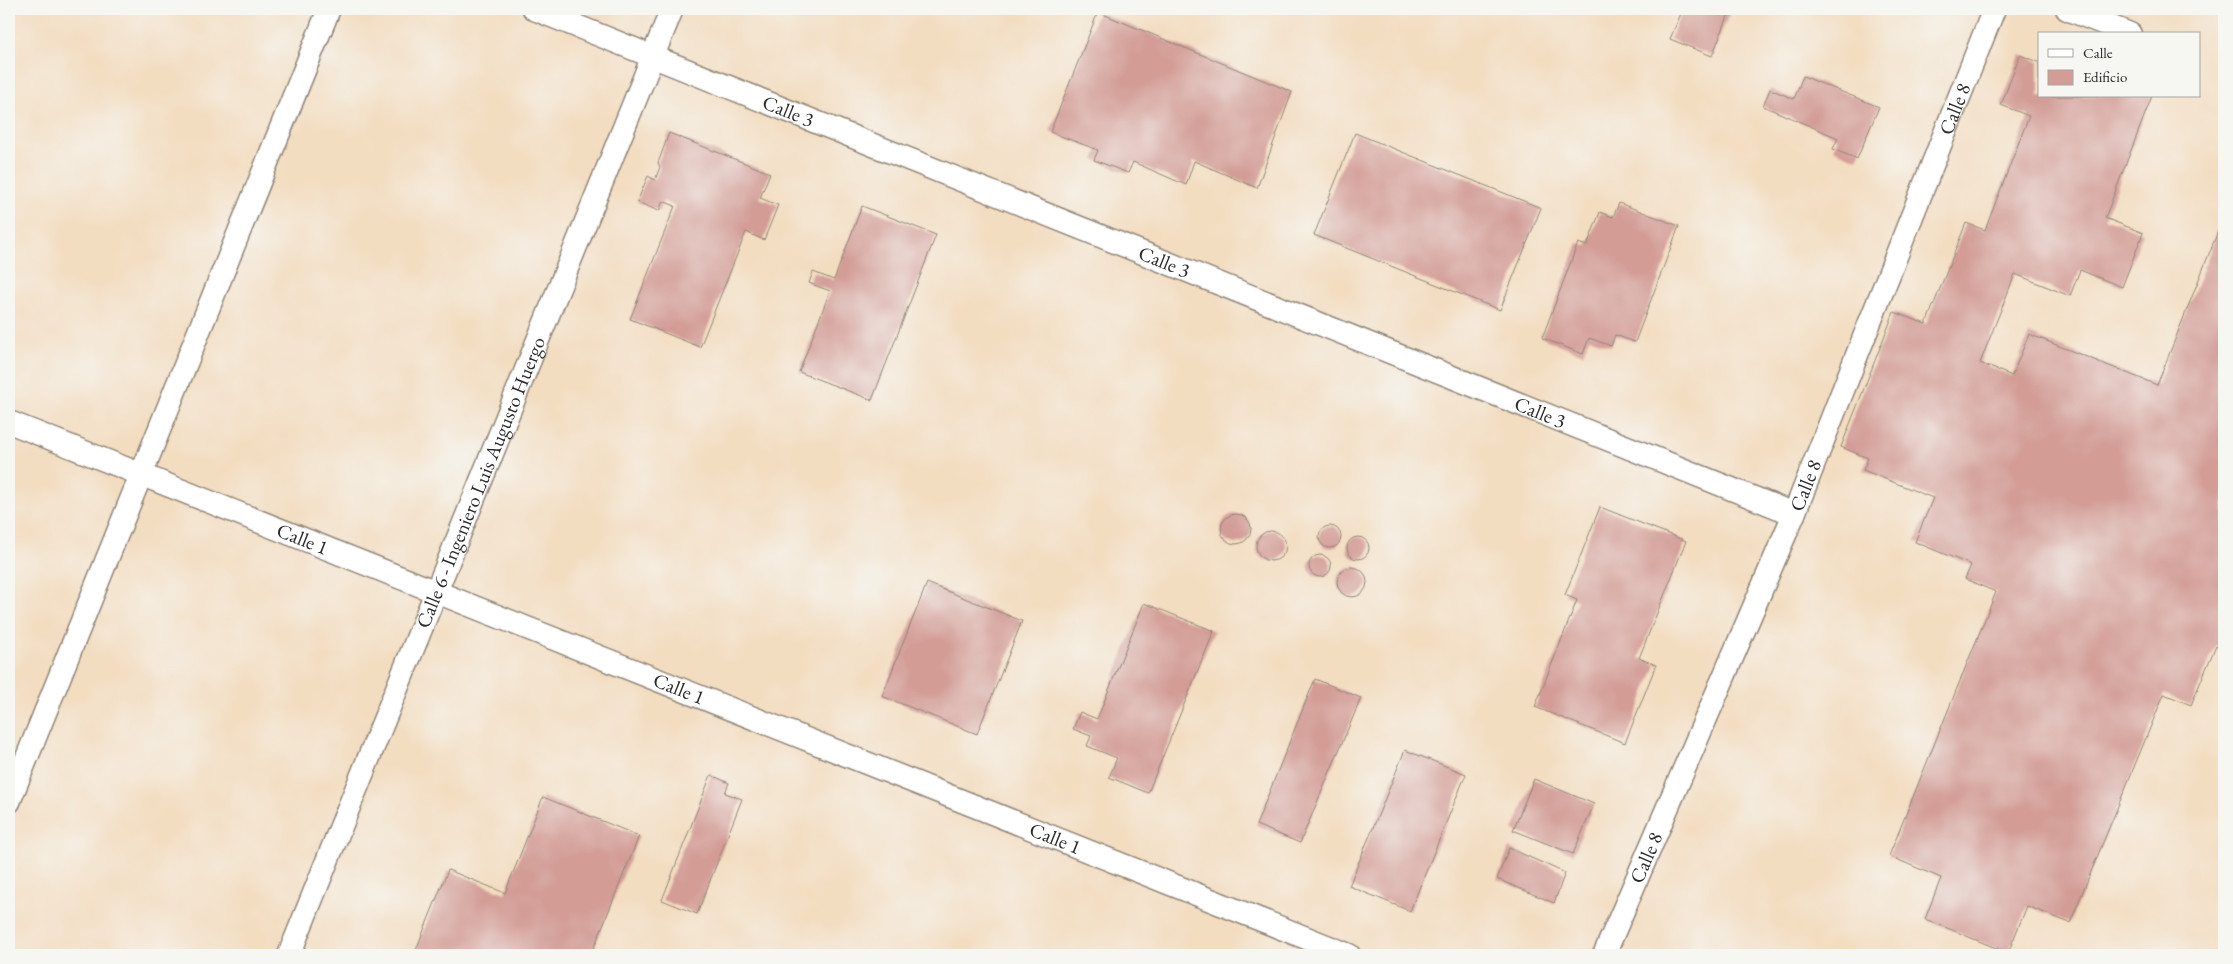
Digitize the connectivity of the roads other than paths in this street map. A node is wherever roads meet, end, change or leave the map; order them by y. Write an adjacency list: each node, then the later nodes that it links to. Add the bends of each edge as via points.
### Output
1 (329, 9): 9 (street)
2 (534, 9): 7 (street, Calle 3)
3 (672, 9): 7 (street, Calle 6 - Ingeniero Luis Augusto Huergo)
4 (1994, 9): 10 (street, Calle 8)
5 (2067, 9): 6 (street)
6 (2125, 32)
7 (653, 56): 10 (street, Calle 3); 11 (street, Calle 6 - Ingeniero Luis Augusto Huergo)
8 (9, 422): 9 (street, Calle 1)
9 (141, 476): 11 (street, Calle 1); 12 (street)
10 (1794, 514): 15 (street, Calle 8)
11 (436, 592): 13 (street, Calle 6 - Ingeniero Luis Augusto Huergo); 14 (street, Calle 1)
12 (9, 802)
13 (289, 955)
14 (1348, 955)
15 (1604, 955)

